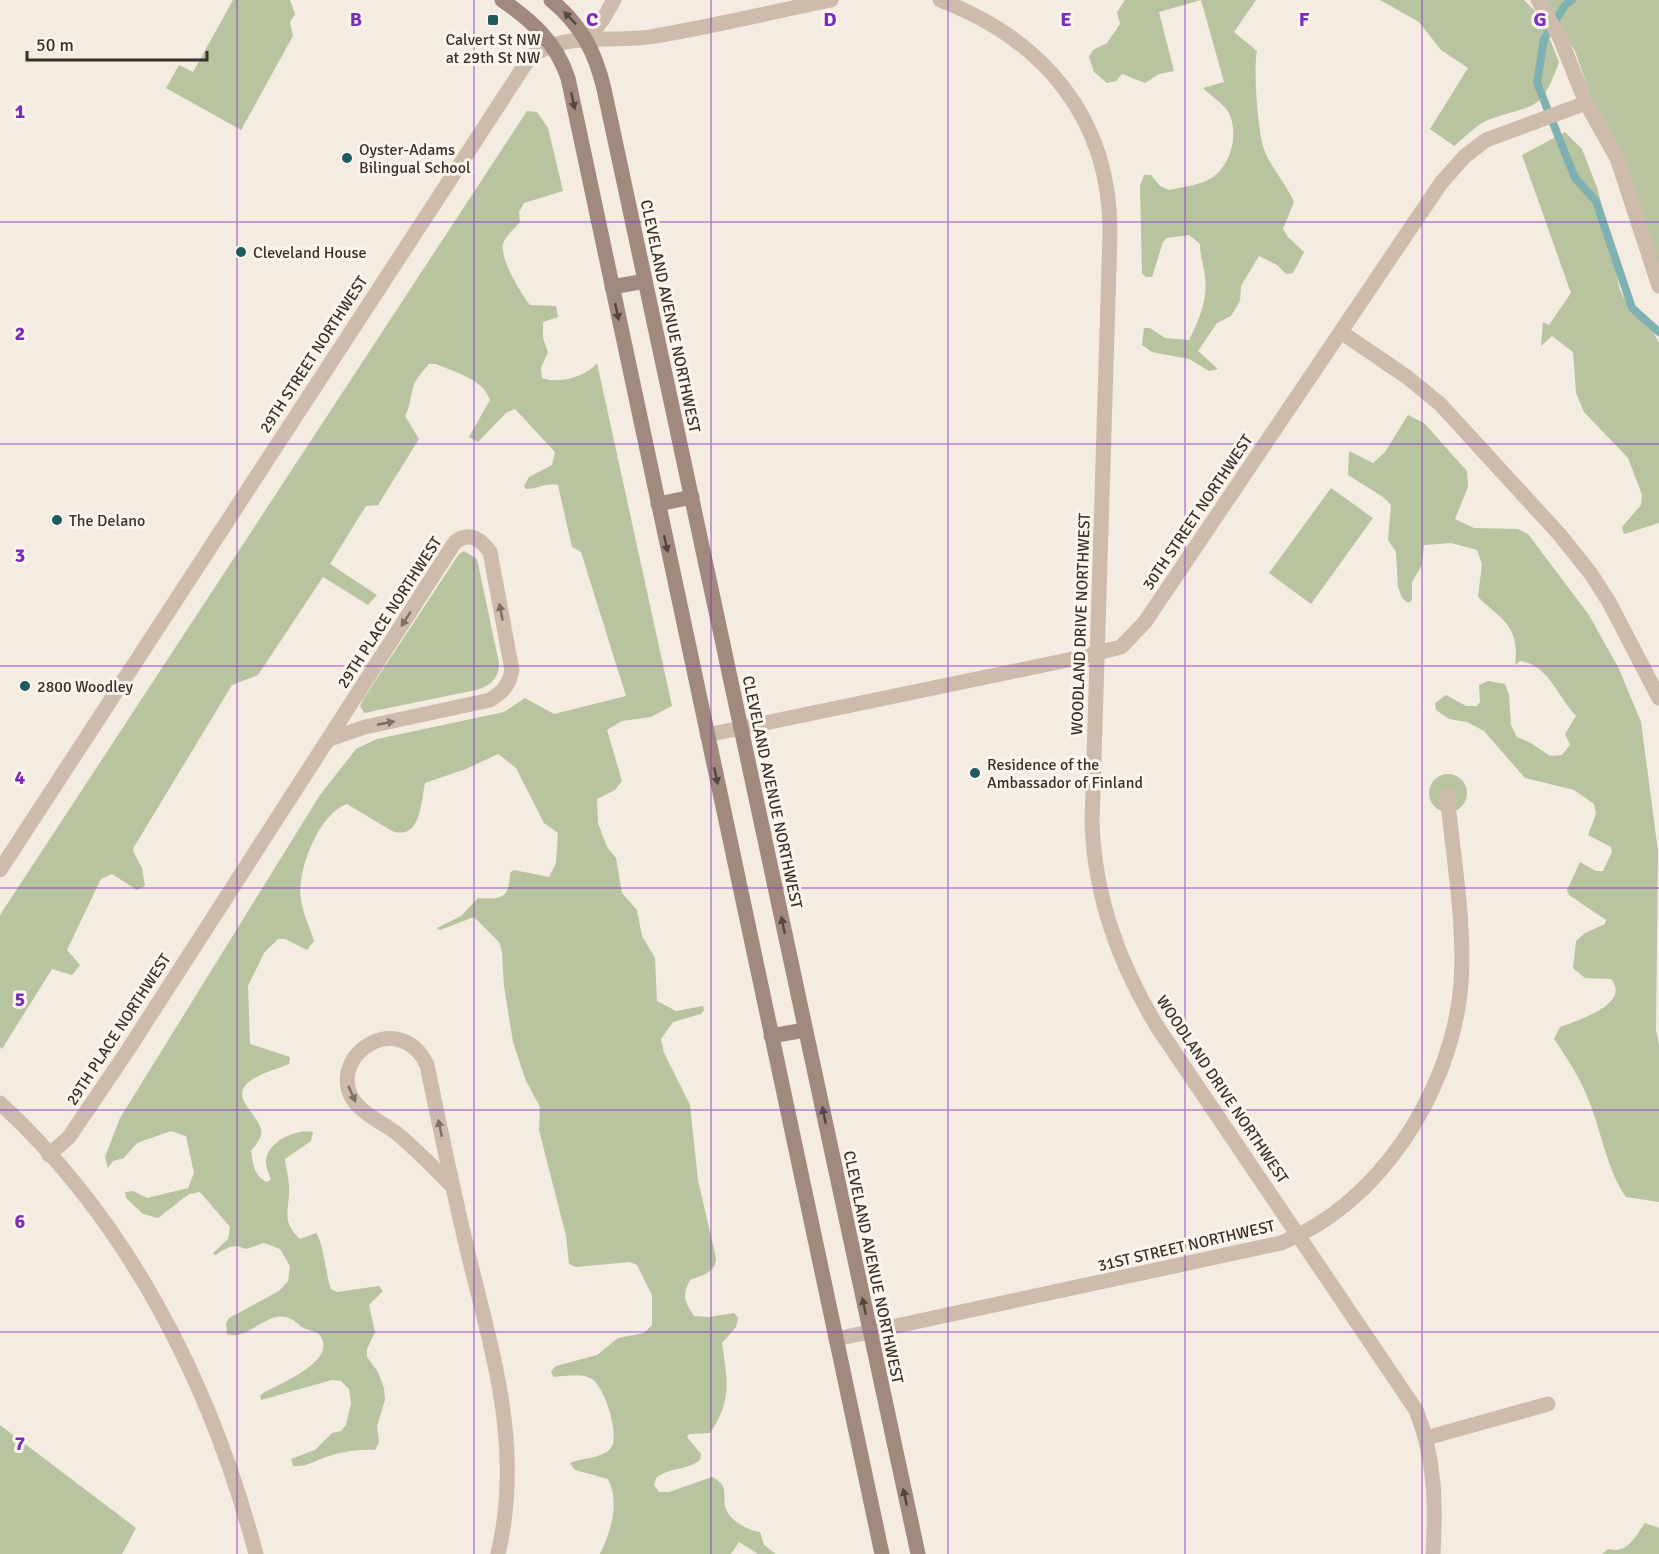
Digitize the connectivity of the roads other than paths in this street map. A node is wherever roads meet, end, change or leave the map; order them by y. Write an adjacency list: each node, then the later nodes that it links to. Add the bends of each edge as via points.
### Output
1 (502, 0): 8 (main road)
2 (551, 0): 7 (main road, CLEVELAND AVENUE NORTHWEST, one-way to 2)
3 (614, 0): 7 (street)
4 (831, 0): 7 (street, 29TH STREET NORTHWEST, via 654,37)
5 (940, 0): 16 (street, WOODLAND DRIVE NORTHWEST, via 1004,32 1056,77 1087,123 1107,186 1110,234)
6 (1541, 3): 9 (street)
7 (587, 39): 8 (street, 29TH STREET NORTHWEST); 10 (main road, CLEVELAND AVENUE NORTHWEST, via 601,74)
8 (554, 46): 12 (main road, one-way to 12, via 568,78); 22 (street, 29TH STREET NORTHWEST, via 530,57 514,78)
9 (1586, 103): 11 (street, via 1617,158); 13 (street, 30TH STREET NORTHWEST, via 1486,140 1466,156 1441,183)
10 (645, 280): 12 (main road); 14 (main road, CLEVELAND AVENUE NORTHWEST)
11 (1659, 286)
12 (612, 287): 15 (main road, one-way to 15)
13 (1341, 332): 16 (street, 30TH STREET NORTHWEST, via 1145,622 1121,647); 17 (street, via 1440,404 1560,535 1609,602)
14 (692, 497): 15 (main road); 18 (main road, CLEVELAND AVENUE NORTHWEST)
15 (658, 504): 19 (main road, one-way to 19)
16 (1098, 654): 18 (street, 30TH STREET NORTHWEST); 28 (street, WOODLAND DRIVE NORTHWEST, via 1092,845 1111,933 1158,1028)
17 (1659, 698)
18 (741, 728): 19 (street, 30TH STREET NORTHWEST); 23 (main road, CLEVELAND AVENUE NORTHWEST, one-way to 18)
19 (707, 735): 24 (main road, one-way to 24)
20 (330, 739): 20 (street, 29TH PLACE NORTHWEST, one-way to 20, via 365,727 490,700 503,691 512,670 489,552 482,541 471,536 455,542); 26 (street, 29TH PLACE NORTHWEST, via 126,1053 69,1137)
21 (1447, 794): 28 (street, 31ST STREET NORTHWEST, via 1461,975 1454,1028 1445,1059 1425,1106 1388,1162 1347,1201)
22 (0, 870)
23 (806, 1029): 24 (main road); 29 (main road, CLEVELAND AVENUE NORTHWEST, one-way to 23)
24 (771, 1036): 30 (main road)
25 (0, 1103): 26 (street)
26 (49, 1155): 33 (street, via 116,1241 165,1318 212,1415)
27 (452, 1185): 27 (street, one-way to 27, via 421,1052 411,1043 399,1040 369,1042 351,1066 348,1083 352,1098); 34 (street, via 497,1365 508,1433 506,1500)
28 (1300, 1235): 29 (street, 31ST STREET NORTHWEST, via 1257,1250); 32 (street, WOODLAND DRIVE NORTHWEST, via 1408,1396)
29 (869, 1331): 30 (street, 31ST STREET NORTHWEST); 36 (main road, CLEVELAND AVENUE NORTHWEST, one-way to 29)
30 (836, 1339): 35 (main road)
31 (1548, 1404): 32 (street)
32 (1426, 1438): 37 (street, WOODLAND DRIVE NORTHWEST, via 1435,1496)
33 (256, 1554)
34 (498, 1554)
35 (882, 1554)
36 (918, 1554)
37 (1433, 1554)

